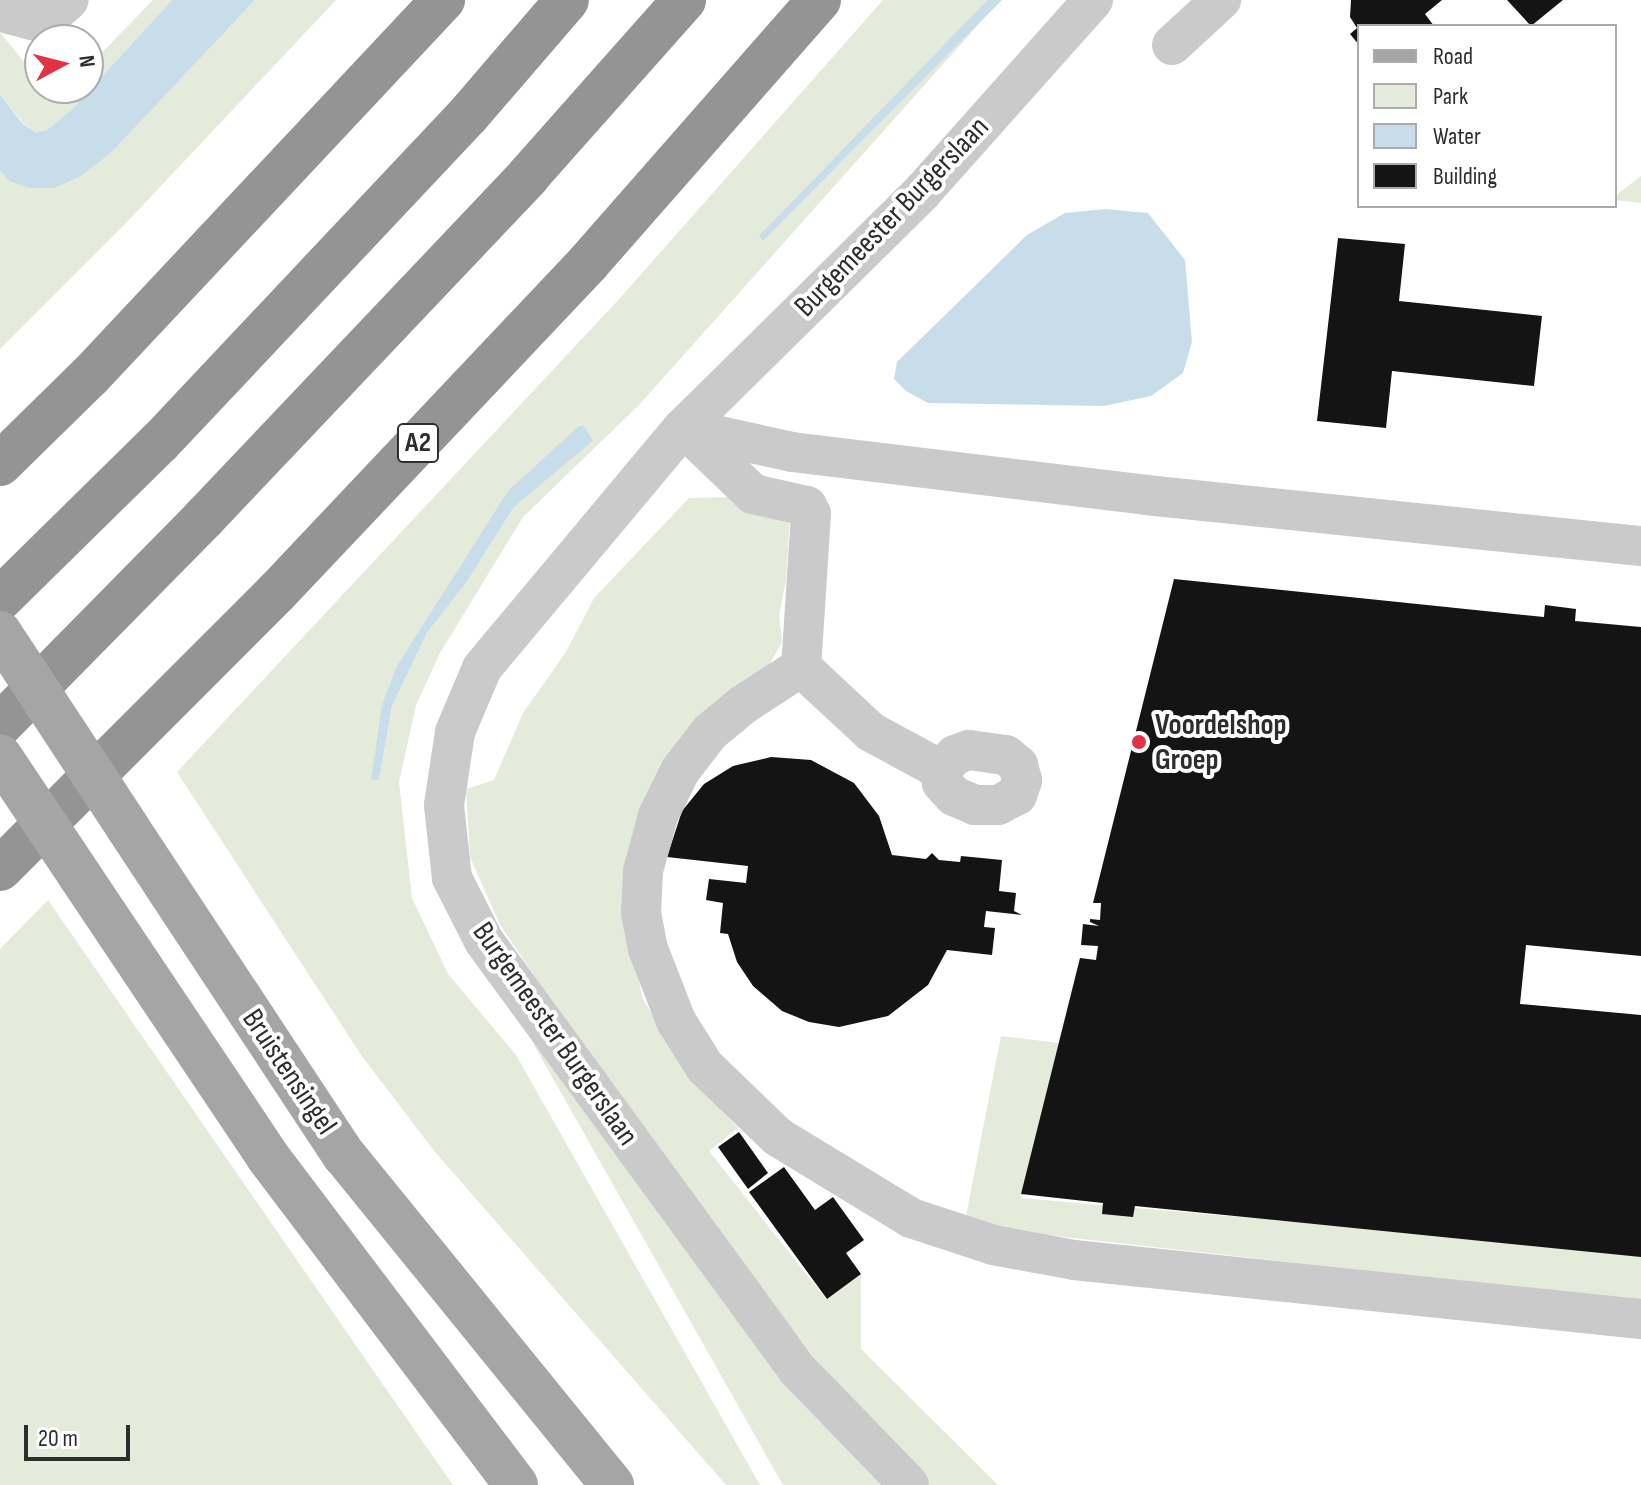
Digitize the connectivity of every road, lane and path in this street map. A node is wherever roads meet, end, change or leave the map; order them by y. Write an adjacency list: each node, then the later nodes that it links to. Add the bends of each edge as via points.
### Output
1 (69, 0): 8 (street, via 32,20 9,14)
2 (443, 0): 11 (highway, via 90,376)
3 (567, 0): 13 (highway, via 469,114 181,420)
4 (684, 0): 16 (highway, via 528,176)
5 (819, 0): 19 (highway, A2, via 578,275 277,592)
6 (1093, 0): 10 (street, Burgemeester Burgerslaan, via 922,192)
7 (1221, 0): 9 (street)
8 (0, 2)
9 (1172, 45)
10 (683, 428): 12 (street, via 792,452); 15 (street, via 753,494 807,506 811,514); 23 (street, Burgemeester Burgerslaan, via 482,668 455,732 444,805 452,878 484,941 797,1369)
11 (0, 464)
12 (1641, 546)
13 (0, 599)
14 (0, 633): 22 (main road, Bruistensingel, bridge, via 344,1155)
15 (801, 667): 18 (street, via 871,732); 20 (street, via 710,732 680,771 658,816 643,871 641,913 648,949 676,1021 705,1067 778,1137 911,1218 993,1245 1074,1260)
16 (0, 725)
17 (0, 756): 21 (main road, bridge, via 268,1157)
18 (941, 770)
19 (0, 869)
20 (1641, 1319)
21 (516, 1485)
22 (612, 1485)
23 (909, 1485)

